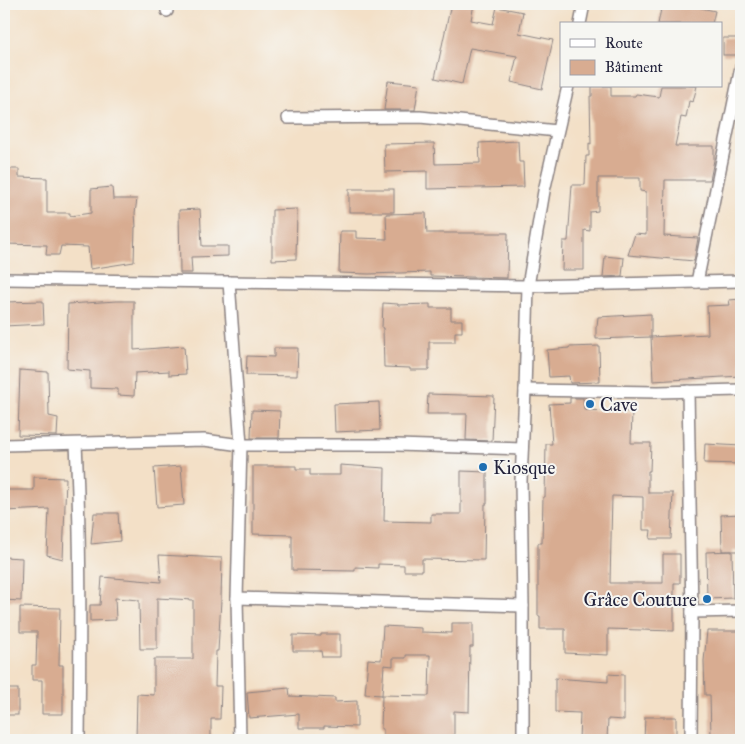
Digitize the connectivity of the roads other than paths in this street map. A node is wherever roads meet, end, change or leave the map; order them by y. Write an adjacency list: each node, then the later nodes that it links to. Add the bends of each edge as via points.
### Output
1 (584, 4): 2 (street)
2 (580, 22)
3 (741, 66): 10 (street)
4 (568, 88): 6 (street)
5 (288, 118): 6 (street, via 420,117)
6 (558, 131): 11 (street)
7 (4, 279): 9 (street)
8 (741, 281): 10 (street)
9 (229, 282): 11 (street); 16 (street)
10 (697, 282): 11 (street)
11 (528, 286): 12 (street)
12 (526, 390): 14 (street); 18 (street)
13 (741, 390): 14 (street)
14 (688, 391): 22 (street)
15 (76, 444): 16 (street, via 204,440); 17 (street); 23 (street)
16 (241, 445): 18 (street); 19 (street)
17 (4, 446)
18 (522, 449): 20 (street)
19 (237, 598): 20 (street); 24 (street)
20 (523, 606): 25 (street)
21 (741, 611): 22 (street)
22 (692, 612): 26 (street)
23 (79, 740)
24 (240, 740)
25 (523, 740)
26 (691, 740)

